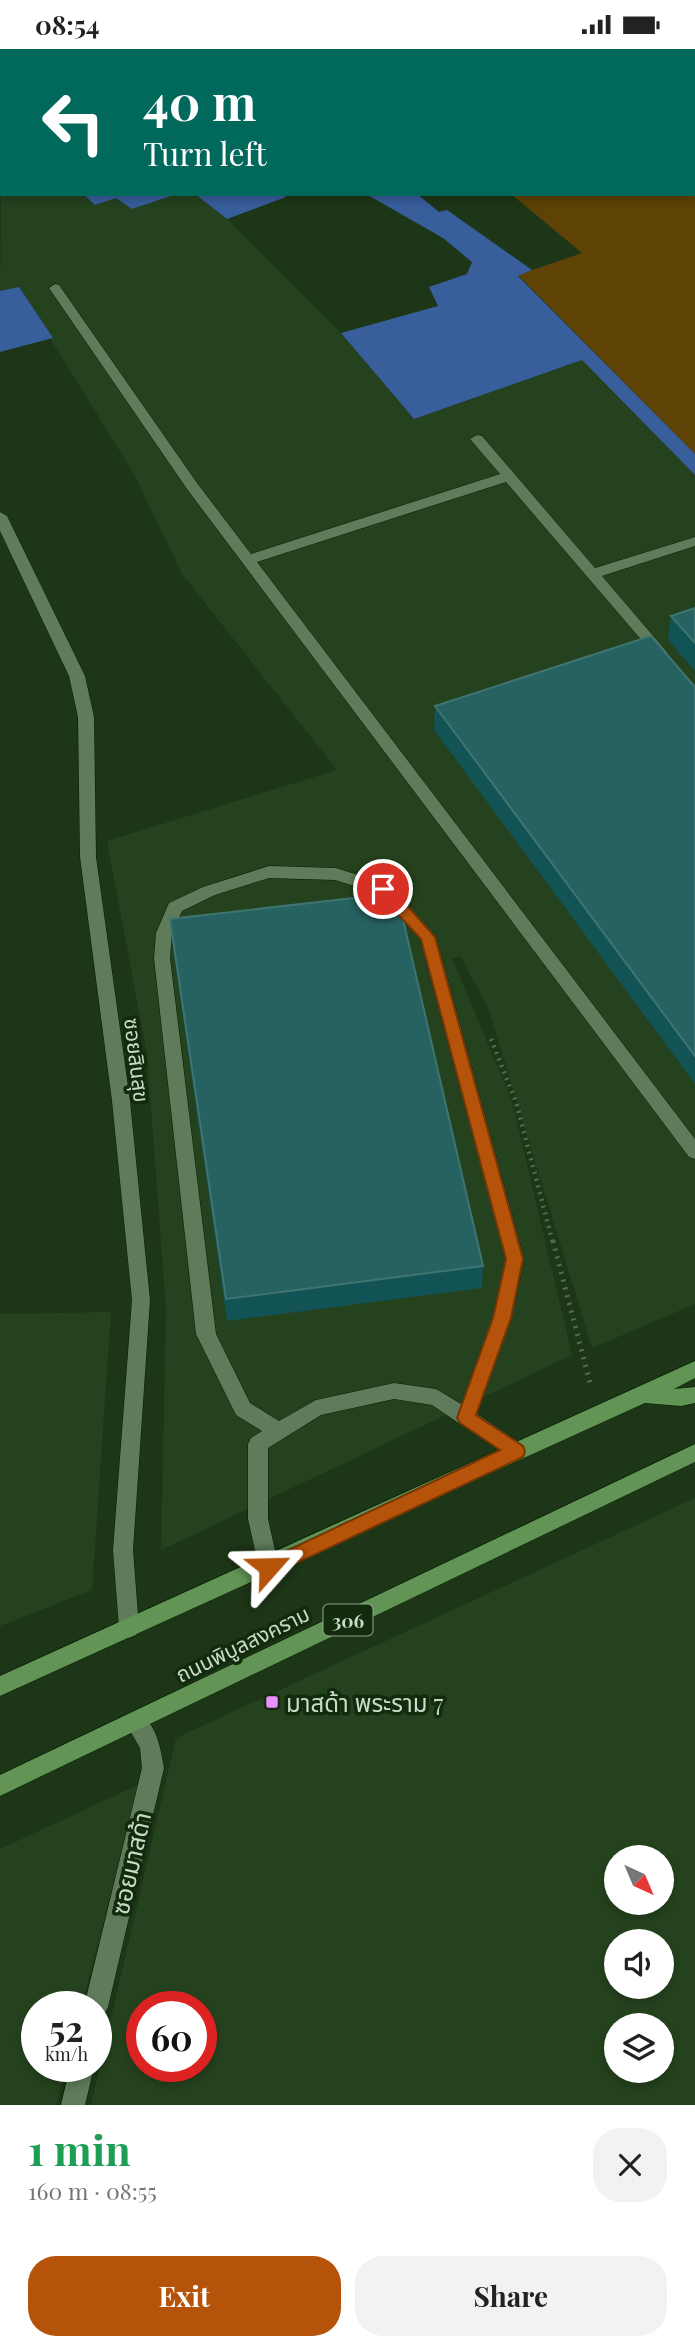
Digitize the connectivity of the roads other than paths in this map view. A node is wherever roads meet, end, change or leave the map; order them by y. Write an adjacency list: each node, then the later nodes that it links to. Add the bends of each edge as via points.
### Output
1 (55, 288): 6 (street)
2 (477, 439): 3 (street)
3 (509, 476): 6 (street); 7 (street)
4 (0, 516): 18 (street, ซอยสินสุข, via 77,676 86,717 88,857 121,1101 141,1300 122,1550)
5 (695, 541): 7 (street)
6 (248, 560): 9 (street)
7 (592, 574): 8 (street)
8 (669, 664)
9 (695, 1152)
10 (695, 1369): 11 (main road)
11 (647, 1395): 12 (main road); 15 (main road)
12 (695, 1395)
13 (466, 1418): 14 (street, via 436,1397 394,1391 316,1408); 14 (street, via 502,1318 514,1259 428,937 383,889 336,874 269,872 175,907 164,933 162,958 206,1334 243,1409); 15 (street)
14 (279, 1431): 17 (street, via 258,1444 258,1518)
15 (516, 1451): 17 (main road)
16 (695, 1453): 20 (main road, ถนนพิบูลสงคราม / 306)
17 (269, 1567): 18 (main road)
18 (129, 1628): 19 (main road)
19 (0, 1686)
20 (136, 1722): 21 (main road, ถนนพิบูลสงคราม / 306); 22 (street, ซอยมาสด้า, via 150,1745 153,1768)
21 (0, 1786)
22 (100, 1991)
23 (78, 2082): 24 (street)
24 (73, 2105)

